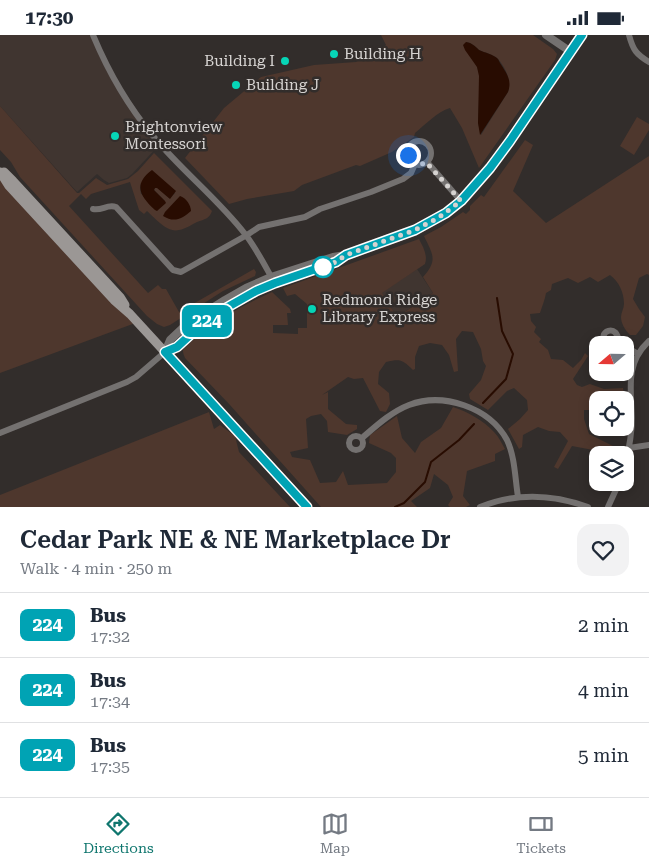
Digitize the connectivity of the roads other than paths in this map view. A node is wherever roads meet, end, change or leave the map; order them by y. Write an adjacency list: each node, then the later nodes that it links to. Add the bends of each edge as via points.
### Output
1 (93, 35): 12 (street, via 132,109 179,165)
2 (546, 35): 5 (street)
3 (582, 35): 5 (street)
4 (629, 35): 6 (street, via 634,50)
5 (570, 52): 10 (street, via 510,141)
6 (649, 62)
7 (426, 162): 8 (street); 8 (street, via 430,149 418,141 411,144 408,151 409,159); 10 (street)
8 (415, 164): 12 (street, via 409,175 391,184 305,217 259,227)
9 (0, 170): 17 (main road, via 120,297 130,314)
10 (461, 201): 13 (street, via 415,230)
11 (93, 209): 12 (street, via 116,207 177,272)
12 (247, 235): 13 (street)
13 (273, 280): 17 (street, via 246,289 187,325 170,340)
14 (604, 336): 15 (street, via 610,330)
15 (618, 336)
16 (649, 341): 19 (street)
17 (165, 352): 20 (street, via 127,382); 27 (main road)
18 (634, 352): 19 (street)
19 (638, 354): 23 (street, via 631,379)
20 (0, 433)
21 (362, 438): 26 (street, via 389,416 410,405 445,400 464,405 494,423 506,440 512,452)
22 (649, 445): 24 (street)
23 (629, 446)
24 (634, 447)
25 (615, 491): 30 (street)
26 (518, 497): 28 (street); 29 (street, via 543,497)
27 (307, 507)
28 (480, 507)
29 (588, 507)
30 (608, 507)

